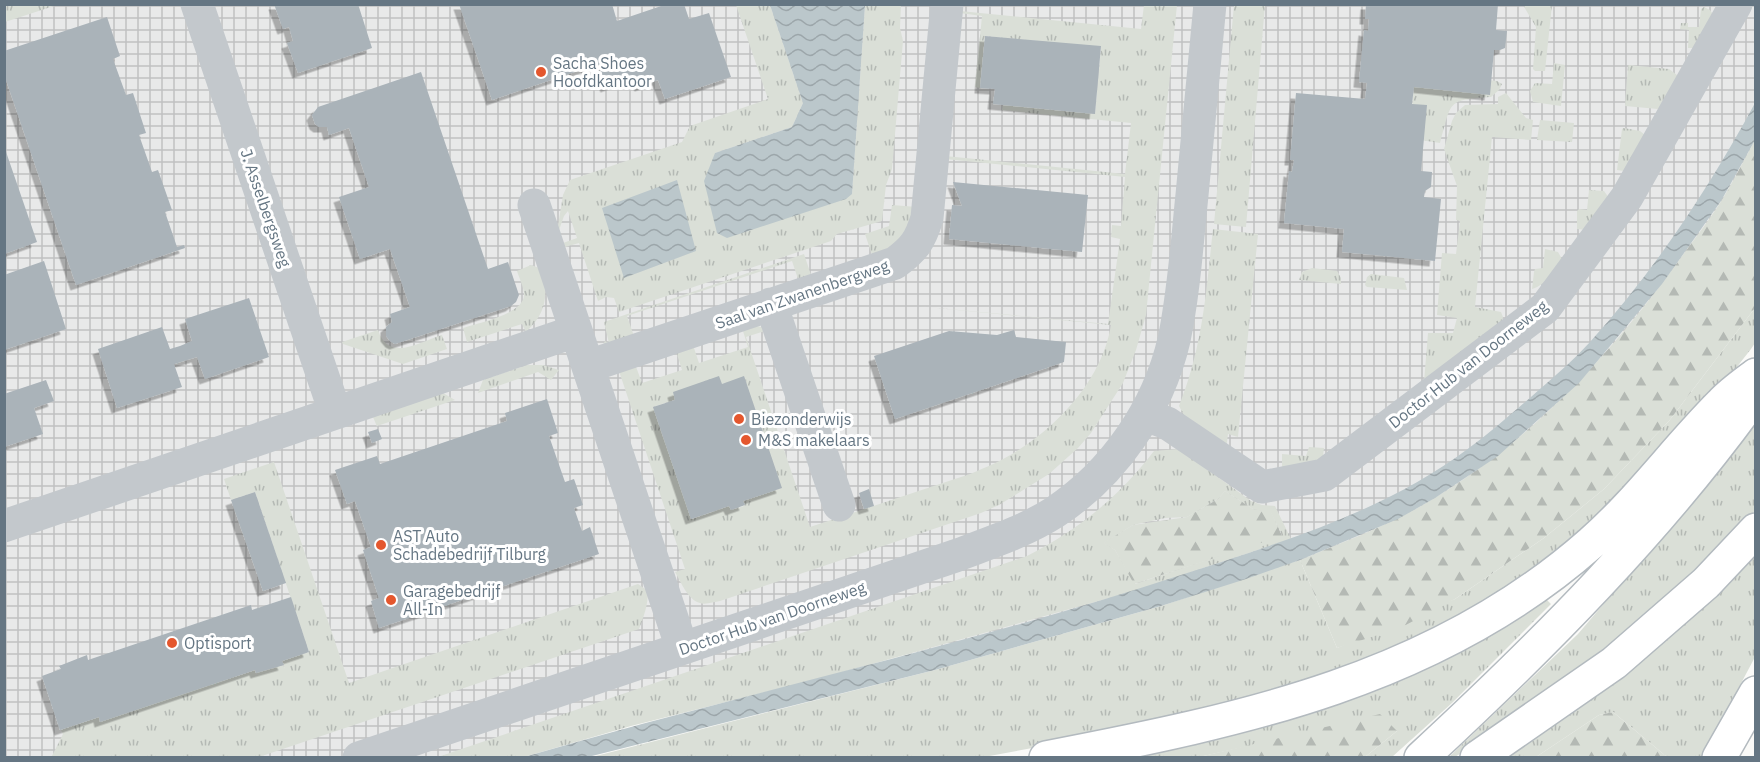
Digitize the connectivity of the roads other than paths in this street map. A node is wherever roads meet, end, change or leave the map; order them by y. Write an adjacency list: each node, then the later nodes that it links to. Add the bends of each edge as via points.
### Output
1 (197, 4): 11 (street, J. Asselbergsweg)
2 (947, 4): 6 (street, Saal van Zwanenbergweg, via 927,218 921,236 911,251 895,263)
3 (1210, 4): 12 (street, Doctor Hub van Doorneweg, via 1179,309 1167,362)
4 (1736, 4): 12 (street, Doctor Hub van Doorneweg, via 1627,197 1545,308 1324,476 1262,487 1167,423)
5 (534, 205): 7 (street)
6 (771, 304): 8 (street, Saal van Zwanenbergweg); 13 (street)
7 (576, 331): 8 (street); 11 (street)
8 (589, 366): 16 (street)
9 (1755, 375): 19 (main road, via 1721,403 1627,510 1590,544 1472,628 1364,678 1308,697 1198,727)
10 (1755, 394): 20 (main road, via 1687,486 1628,551 1492,693)
11 (335, 412): 14 (street)
12 (1145, 415): 16 (street, Doctor Hub van Doorneweg, via 1119,453 1076,496 1017,532)
13 (839, 505)
14 (4, 526)
15 (1755, 530): 21 (main road, via 1706,583 1614,663)
16 (682, 648): 18 (street, Doctor Hub van Doorneweg)
17 (1755, 693): 22 (main road)
18 (359, 758)
19 (1046, 758)
20 (1421, 758)
21 (1477, 758)
22 (1719, 758)

